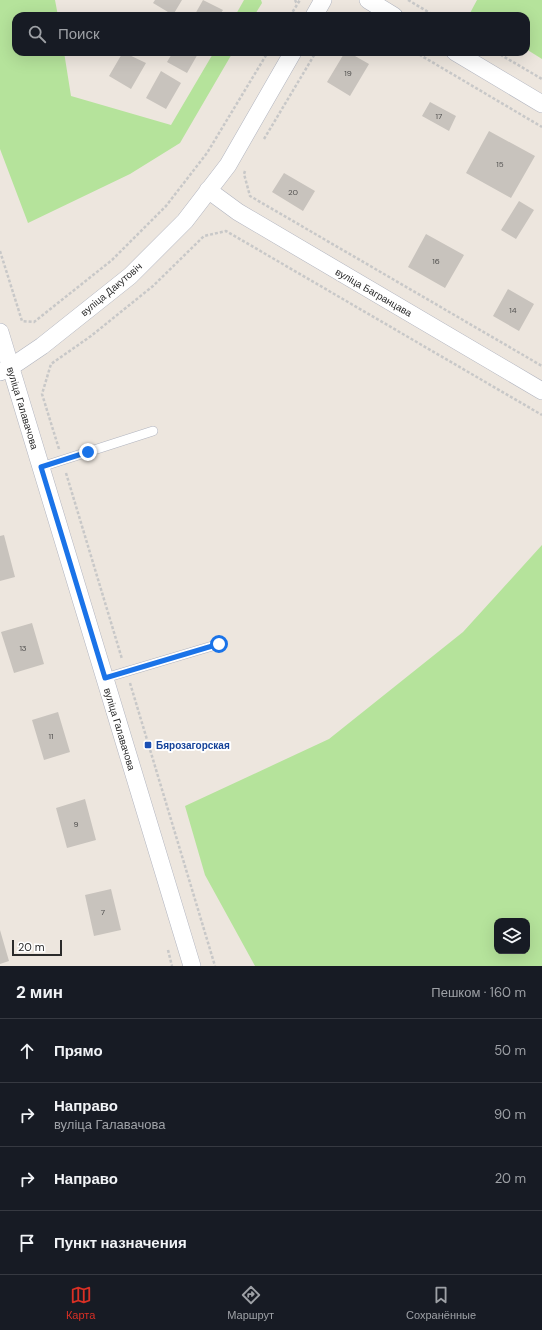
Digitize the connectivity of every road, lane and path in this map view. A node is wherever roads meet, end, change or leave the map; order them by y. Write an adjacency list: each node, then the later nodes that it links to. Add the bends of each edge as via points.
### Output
1 (295, 0): 6 (path)
2 (300, 0): 6 (path)
3 (323, 0): 8 (street)
4 (368, 0): 9 (street)
5 (408, 0): 10 (path)
6 (297, 4): 7 (path)
7 (292, 12)
8 (316, 12)
9 (388, 12)
10 (428, 12)
11 (266, 56): 23 (path, via 207,153 166,206 112,260 34,322 22,321)
12 (291, 56): 22 (street, вуліца Дакутовіч, via 228,165)
13 (314, 56): 20 (path)
14 (422, 56): 19 (path)
15 (462, 56): 18 (street)
16 (503, 56): 17 (path)
17 (542, 80)
18 (542, 104)
19 (542, 127)
20 (264, 140)
21 (248, 167): 26 (path, via 244,174 250,196)
22 (208, 190): 27 (street, вуліца Дакутовіч, via 185,221 130,276 42,346); 28 (street, вуліца Багранцава, via 238,212)
23 (0, 251)
24 (0, 332): 27 (street, вуліца Галавачова)
25 (51, 364): 29 (path, via 91,336 153,286 204,236 226,231)
26 (542, 366)
27 (5, 369): 31 (street, вуліца Галавачова)
28 (542, 391)
29 (542, 416)
30 (153, 431): 31 (lane)
31 (41, 467): 33 (street, вуліца Галавачова)
32 (219, 644): 33 (lane)
33 (105, 678): 34 (street, вуліца Галавачова)
34 (192, 966)

